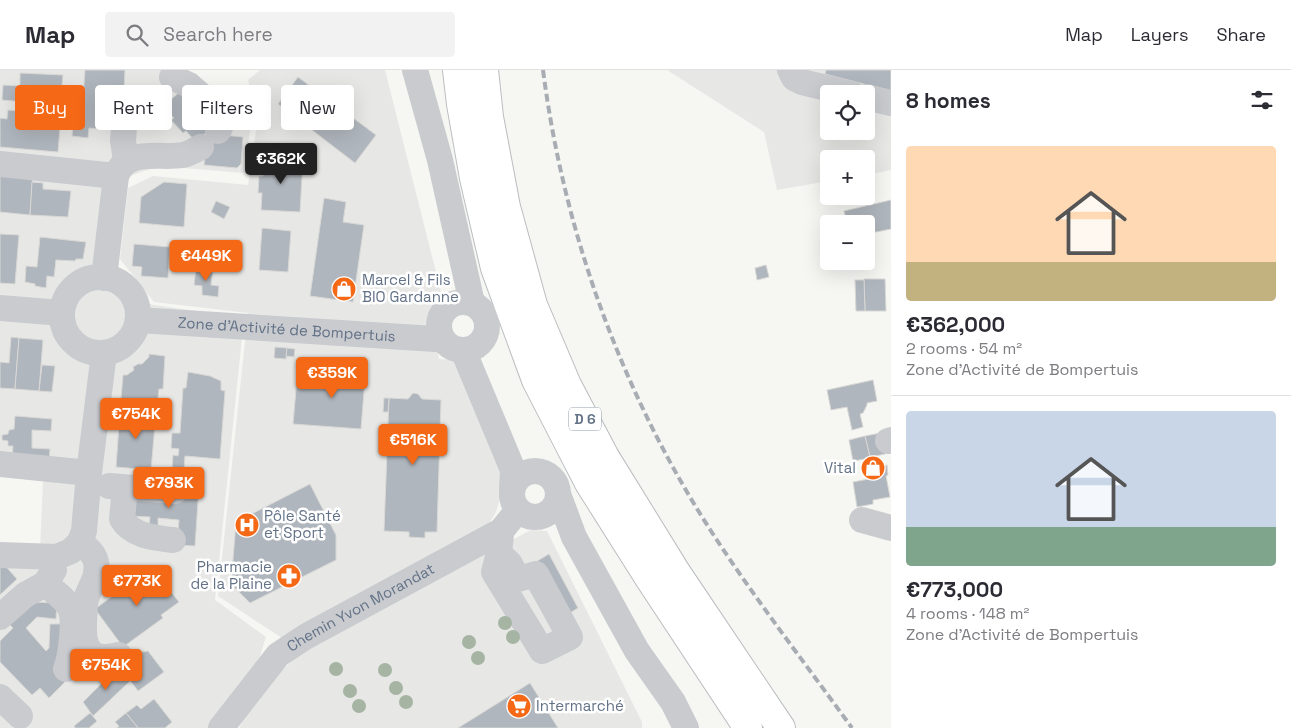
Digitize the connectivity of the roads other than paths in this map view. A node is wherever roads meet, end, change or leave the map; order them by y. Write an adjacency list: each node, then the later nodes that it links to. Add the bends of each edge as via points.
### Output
1 (415, 70): 11 (street)
2 (426, 70): 11 (street)
3 (457, 70): 46 (highway, D 6, via 474,178 495,268 536,380 589,483)
4 (484, 70): 47 (highway, D 6, via 489,117 506,207 534,305 567,384 606,457 676,572)
5 (790, 70): 7 (street, via 794,78)
6 (172, 77): 13 (street, via 189,85 219,111 222,123 209,139 186,155 137,156)
7 (820, 86)
8 (875, 99): 9 (street)
9 (891, 103)
10 (124, 130): 13 (street)
11 (440, 160): 15 (street, via 454,217)
12 (0, 164): 13 (street)
13 (121, 168): 14 (street)
14 (104, 278): 17 (street, via 92,278 71,291); 18 (street, via 125,287 133,297)
15 (462, 304): 19 (street, via 443,312 440,318 439,332); 19 (street, via 484,314 487,321 485,336)
16 (0, 308): 17 (street)
17 (62, 313): 20 (street, via 63,324 74,343 88,351)
18 (138, 320): 19 (street, Zone d'Activité de Bompertuis); 20 (street, via 127,342)
19 (454, 343): 22 (street, via 484,358 524,448); 27 (street, via 513,470)
20 (104, 353): 23 (street)
21 (0, 464): 23 (street)
22 (540, 471): 26 (street, via 551,477); 27 (street, via 526,472 516,481)
23 (89, 479): 24 (street); 32 (street)
24 (125, 488): 25 (street); 31 (street, via 124,523 145,536)
25 (175, 491)
26 (558, 494): 27 (street, via 552,509); 30 (street)
27 (523, 505): 30 (street, via 556,522); 33 (street, Chemin Yvon Morandat)
28 (862, 520): 29 (street)
29 (891, 528)
30 (574, 537): 38 (street)
31 (173, 540)
32 (80, 542): 35 (street, via 72,551); 39 (street, via 93,553 97,573 86,600 84,639 94,654 106,658)
33 (500, 542): 33 (street, via 494,572 542,651 570,637 510,564); 43 (street, Chemin Yvon Morandat, via 306,637 278,654)
34 (0, 555): 35 (street)
35 (49, 556): 36 (street, via 55,569)
36 (45, 584): 37 (street, via 25,595); 40 (street, via 64,599 74,617 70,660)
37 (0, 617)
38 (637, 651): 44 (street); 45 (street, via 673,702)
39 (119, 655)
40 (66, 669)
41 (0, 697): 42 (street)
42 (20, 716)
43 (221, 728)
44 (669, 728)
45 (686, 728)
46 (748, 728)
47 (781, 728)

